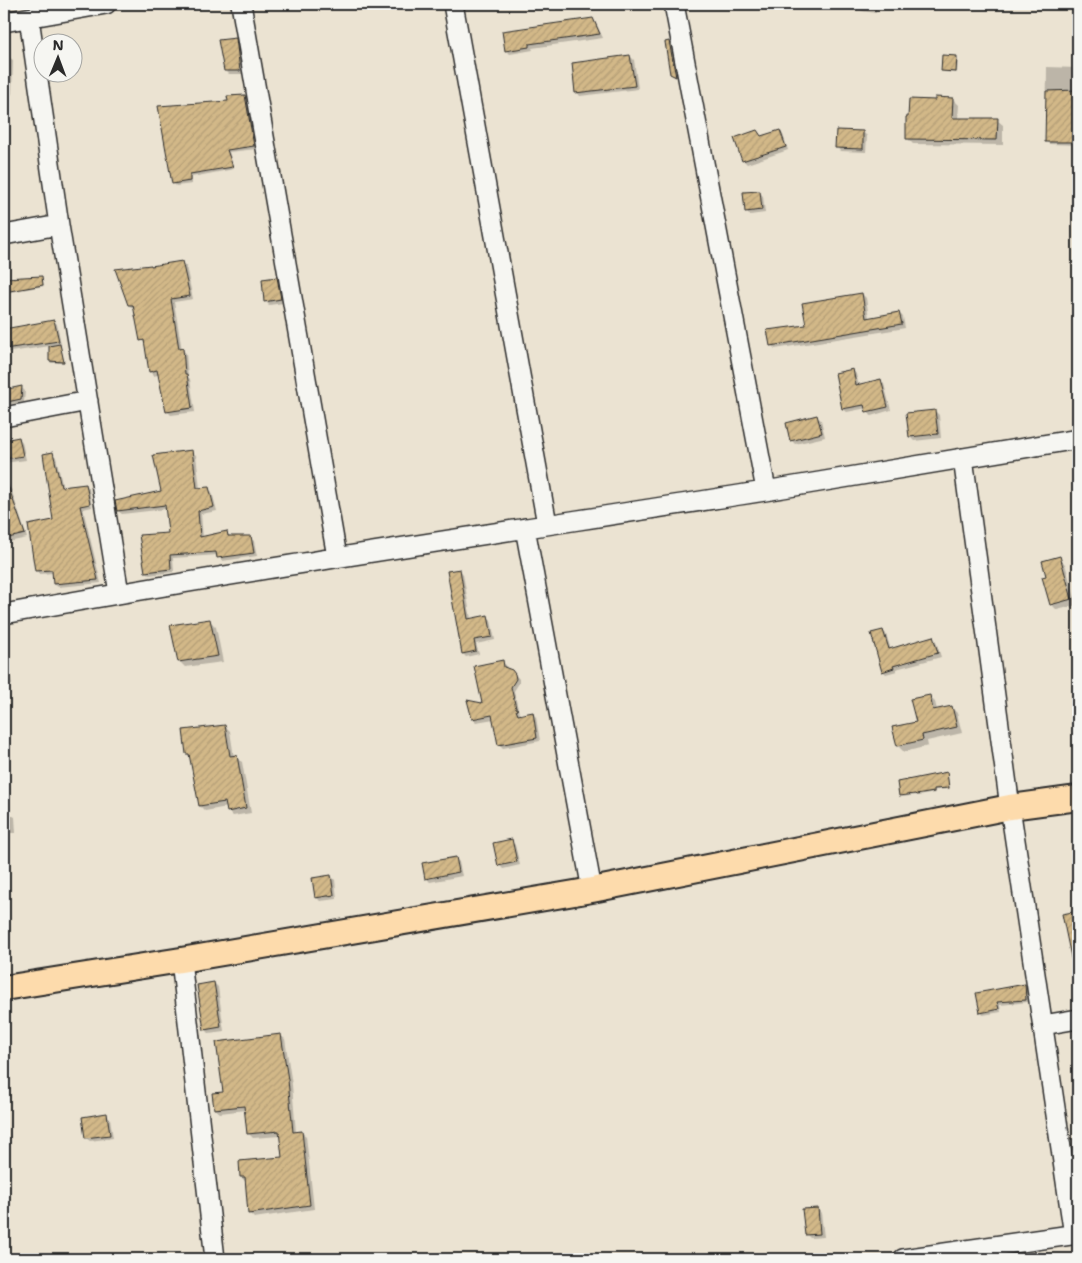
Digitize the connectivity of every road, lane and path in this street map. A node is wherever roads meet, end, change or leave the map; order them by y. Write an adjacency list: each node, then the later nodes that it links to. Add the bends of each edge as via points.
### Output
1 (106, 4): 5 (street)
2 (240, 4): 16 (street)
3 (453, 4): 14 (street)
4 (674, 4): 13 (street)
5 (28, 18): 6 (street); 7 (street)
6 (4, 22)
7 (59, 225): 8 (street); 9 (street)
8 (4, 235)
9 (88, 401): 10 (street); 17 (street)
10 (4, 417)
11 (1078, 439): 12 (street)
12 (963, 458): 13 (street); 20 (street)
13 (766, 490): 14 (street)
14 (546, 524): 15 (street)
15 (525, 528): 16 (street); 21 (street)
16 (337, 557): 17 (street)
17 (119, 593): 18 (street)
18 (4, 614)
19 (1078, 798): 20 (main road)
20 (1010, 807): 21 (main road); 25 (street)
21 (592, 890): 22 (main road)
22 (180, 960): 23 (main road); 27 (street)
23 (4, 988)
24 (1078, 1019): 25 (street)
25 (1043, 1025): 26 (street)
26 (1076, 1234): 28 (street)
27 (215, 1259)
28 (903, 1259)

